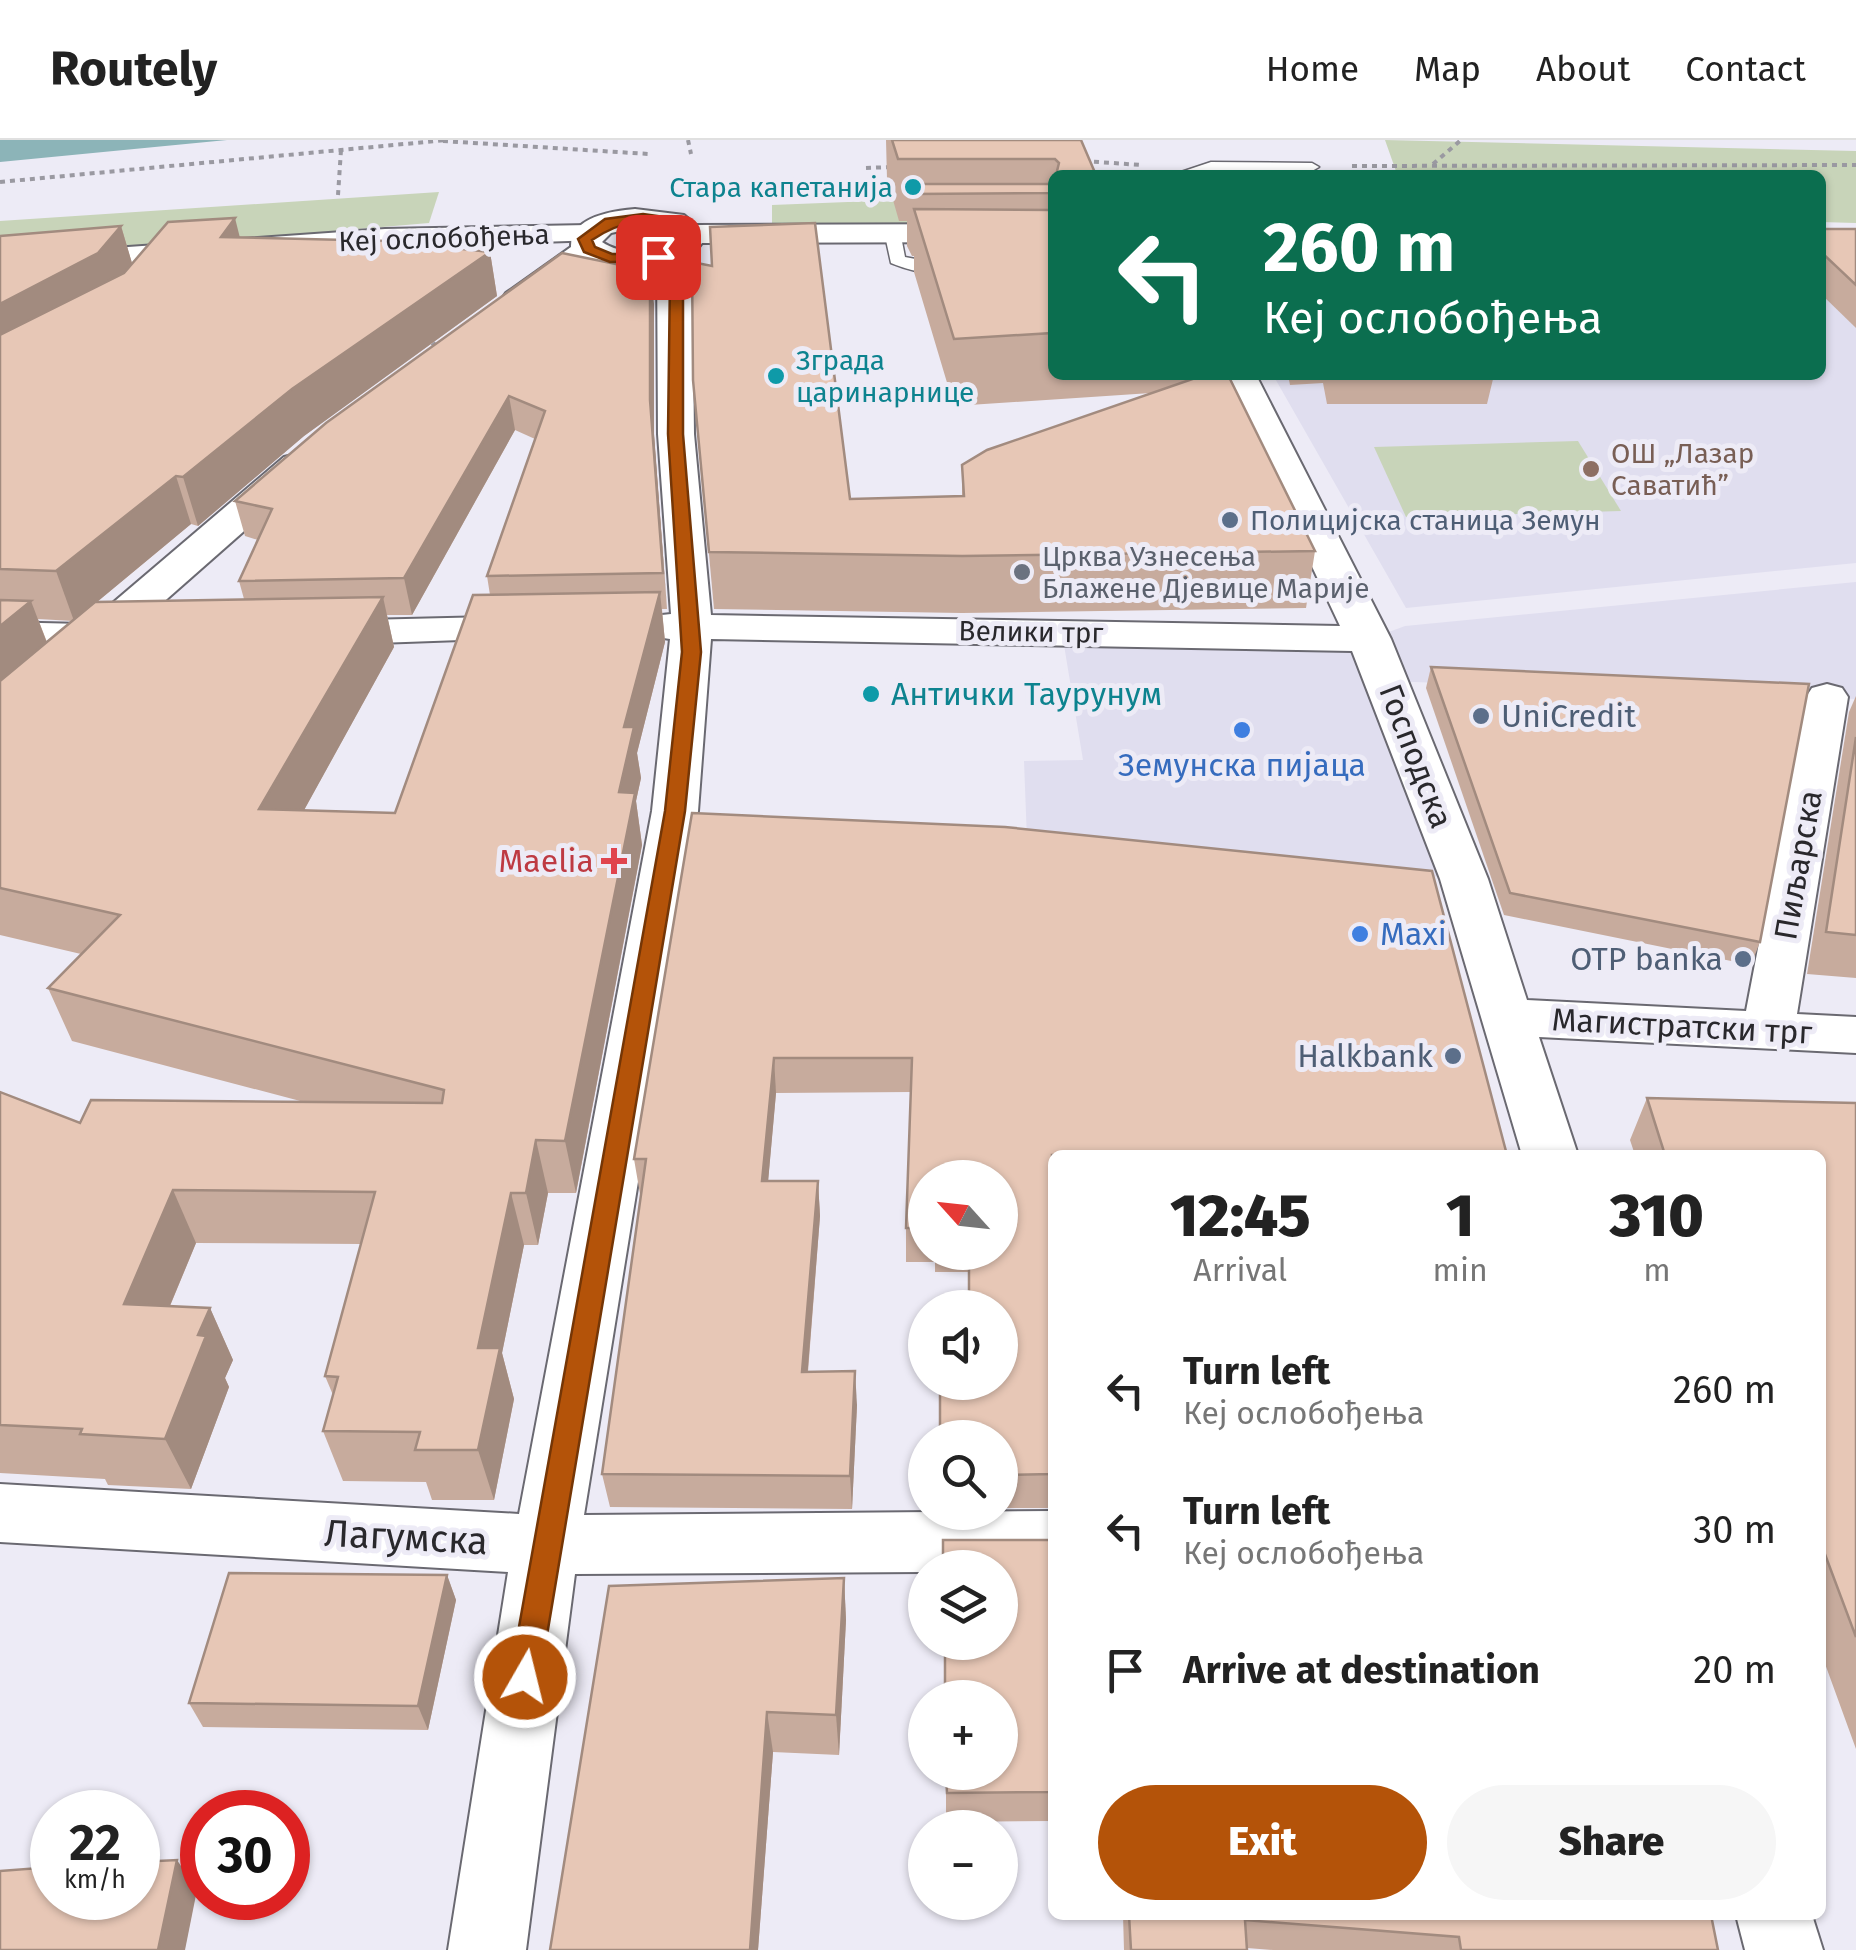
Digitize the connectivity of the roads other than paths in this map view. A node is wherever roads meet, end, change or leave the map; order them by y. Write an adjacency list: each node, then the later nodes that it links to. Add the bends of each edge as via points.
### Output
1 (1312, 166): 2 (lane)
2 (1197, 170)
3 (892, 231): 4 (street, Кеј ослобођења); 6 (street, Кеј ослобођења); 9 (lane, via 896,260 916,267)
4 (1048, 232)
5 (579, 239): 6 (street, Кеј ослобођења, via 610,222 643,218 674,222); 7 (street, Кеј ослобођења, via 385,238); 11 (street)
6 (680, 244): 14 (street, via 676,434)
7 (169, 252): 8 (street, Кеј ослобођења); 10 (street)
8 (0, 265)
9 (964, 266)
10 (140, 293)
11 (482, 327)
12 (1241, 380): 19 (street, Господска)
13 (319, 447): 18 (street)
14 (692, 625): 15 (street, Велики трг); 19 (street, Велики трг); 28 (street, via 695,813)
15 (289, 633)
16 (0, 634): 18 (street)
17 (172, 636): 18 (street)
18 (94, 637): 21 (street)
19 (1370, 638): 22 (street, Господска, via 1444,878)
20 (1827, 698): 23 (street, Пиљарска)
21 (0, 722)
22 (1508, 1017): 23 (street, Магистратски трг); 25 (street, Господска)
23 (1768, 1032): 24 (street, Магистратски трг)
24 (1856, 1036)
25 (1548, 1150)
26 (0, 1513): 28 (street, Лагумска)
27 (1048, 1541): 28 (street, Лагумска)
28 (546, 1545): 30 (street)
29 (1775, 1920): 31 (street)
30 (488, 1950)
31 (1784, 1950)

